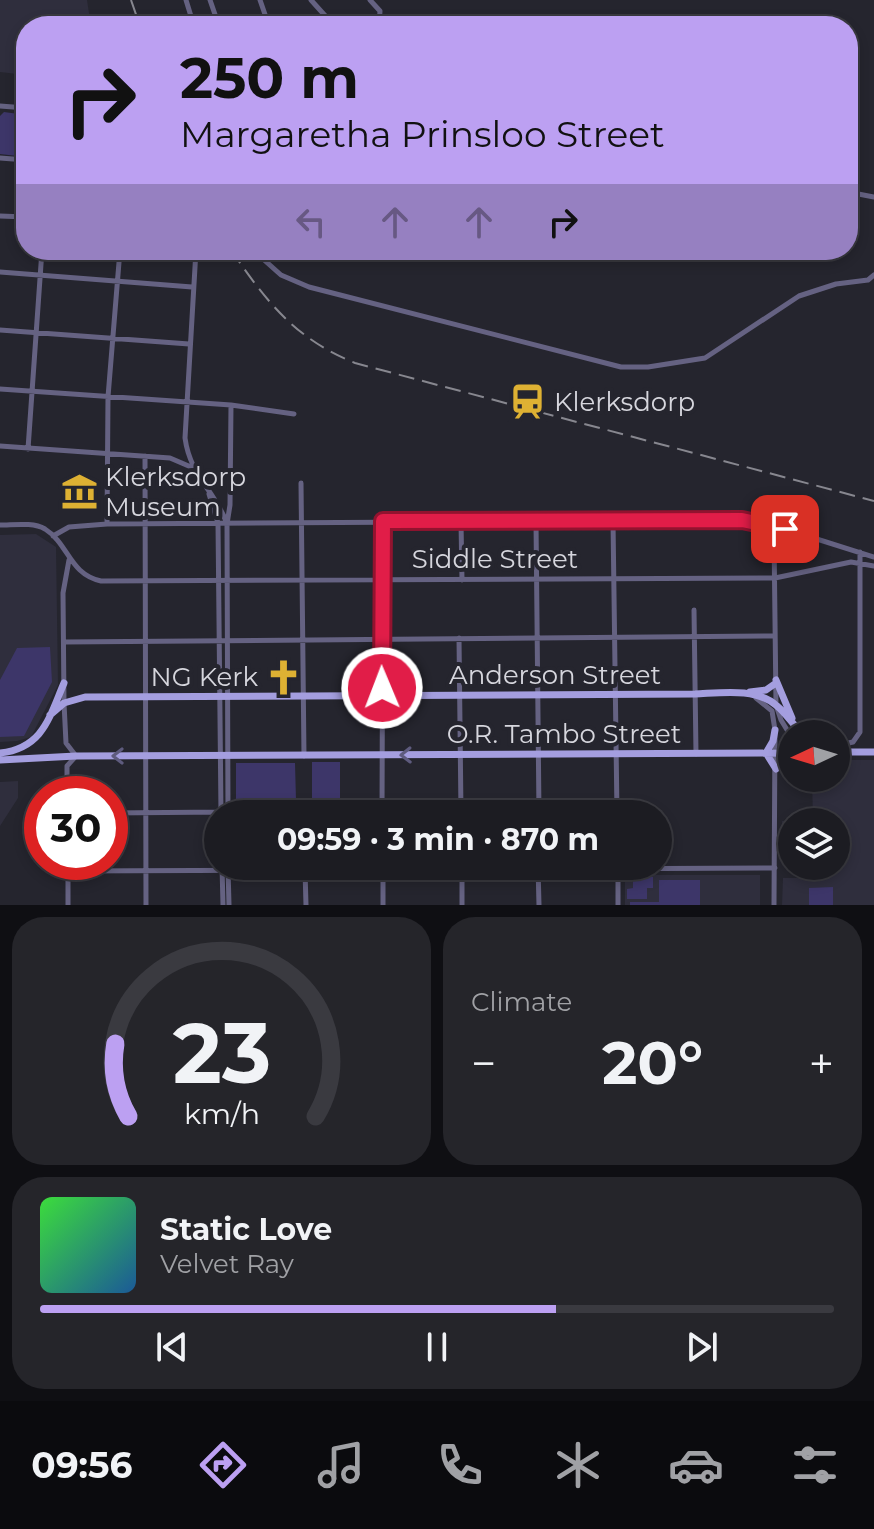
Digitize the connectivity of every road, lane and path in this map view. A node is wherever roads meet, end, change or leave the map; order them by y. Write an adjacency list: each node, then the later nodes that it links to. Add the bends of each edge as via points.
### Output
1 (311, 0): 2 (street)
2 (325, 16)
3 (41, 260): 9 (street)
4 (119, 260): 10 (street)
5 (195, 260): 11 (street)
6 (264, 260): 8 (street, via 281,275 309,287 621,367 705,358 799,296)
7 (0, 272): 9 (street)
8 (874, 275)
9 (40, 276): 10 (street); 13 (street)
10 (117, 281): 11 (street); 14 (street)
11 (192, 287): 15 (street)
12 (0, 330): 13 (street)
13 (37, 333): 14 (street); 17 (street)
14 (112, 339): 15 (street); 18 (street)
15 (189, 344): 19 (street)
16 (0, 389): 17 (street)
17 (32, 391): 18 (street); 23 (street)
18 (108, 397): 19 (street); 24 (street)
19 (185, 402): 20 (street); 26 (street)
20 (231, 405): 21 (street); 37 (street)
21 (294, 414)
22 (0, 446): 23 (street)
23 (28, 449): 24 (street)
24 (106, 454): 25 (street); 35 (street)
25 (145, 456): 26 (street); 36 (street)
26 (191, 467): 28 (street)
27 (301, 483): 38 (street)
28 (209, 494): 34 (street); 37 (street)
29 (383, 521): 31 (street); 38 (street); 51 (street)
30 (613, 521): 32 (street); 33 (street); 50 (street)
31 (461, 522): 32 (street); 52 (street)
32 (536, 522): 49 (street)
33 (763, 522): 41 (street); 48 (street, via 774,537)
34 (218, 523): 36 (street); 37 (street); 53 (street)
35 (107, 524): 36 (street); 40 (street, via 69,527)
36 (145, 524): 55 (street)
37 (227, 524): 38 (street); 53 (street)
38 (302, 524): 54 (street)
39 (0, 525): 40 (street, via 31,525)
40 (53, 536): 43 (street)
41 (860, 552): 42 (street); 44 (street)
42 (874, 557)
43 (69, 559): 46 (street); 47 (street)
44 (859, 562): 45 (street); 48 (street, Siddle Street); 88 (street, via 861,714 860,732)
45 (874, 566)
46 (85, 575): 47 (street, Siddle Street); 55 (street, Siddle Street, via 101,581)
47 (67, 578): 66 (street)
48 (775, 578): 50 (street, Siddle Street); 57 (street)
49 (537, 579): 50 (street, Siddle Street); 52 (street, Siddle Street); 58 (street)
50 (614, 579): 59 (street)
51 (383, 580): 52 (street, Siddle Street); 54 (street, Siddle Street); 65 (street)
52 (462, 580)
53 (223, 581): 54 (street, Siddle Street); 55 (street, Siddle Street); 63 (street)
54 (303, 581): 64 (street)
55 (145, 582): 62 (street)
56 (694, 610): 61 (street)
57 (775, 636): 61 (street); 67 (street)
58 (538, 637): 59 (street); 60 (street); 71 (street)
59 (615, 637): 61 (street); 72 (street)
60 (459, 638): 65 (street); 75 (street)
61 (694, 638): 70 (street)
62 (145, 639): 63 (street); 66 (street); 78 (street)
63 (224, 639): 64 (street); 79 (street)
64 (303, 639): 65 (street); 73 (street)
65 (382, 639): 74 (street)
66 (64, 642): 68 (street)
67 (776, 681): 69 (main road, via 766,690); 81 (street); 85 (main road)
68 (64, 683): 77 (main road, via 72,694); 80 (street); 82 (main road)
69 (736, 692): 70 (main road, Anderson Street); 76 (main road, Anderson Street)
70 (695, 694): 72 (main road, Anderson Street); 96 (street)
71 (538, 695): 72 (main road, Anderson Street); 75 (main road, Anderson Street); 94 (street)
72 (616, 695): 95 (street)
73 (303, 696): 74 (main road, Anderson Street); 79 (main road, Anderson Street); 102 (street)
74 (382, 696): 75 (main road, Anderson Street); 97 (street)
75 (459, 696): 98 (street)
76 (753, 696): 81 (main road, Anderson Street); 86 (street, via 770,708)
77 (85, 697): 78 (main road, Anderson Street); 80 (main road, Anderson Street)
78 (145, 697): 79 (main road, Anderson Street); 100 (street)
79 (224, 697): 101 (street)
80 (64, 703): 82 (main road, Anderson Street); 87 (street)
81 (776, 705): 83 (street); 84 (main road)
82 (50, 715): 91 (main road, via 37,739)
83 (781, 720)
84 (790, 720)
85 (795, 720)
86 (775, 730): 92 (main road); 93 (street)
87 (66, 743): 99 (street); 103 (street)
88 (850, 744)
89 (850, 750): 90 (main road)
90 (874, 752)
91 (0, 753)
92 (766, 753): 93 (main road, O.R. Tambo Street); 96 (main road, O.R. Tambo Street); 106 (main road)
93 (777, 753): 106 (street)
94 (539, 754): 95 (main road, O.R. Tambo Street); 98 (main road, O.R. Tambo Street); 111 (street)
95 (617, 754): 96 (main road, O.R. Tambo Street); 112 (street)
96 (696, 754)
97 (382, 755): 98 (main road, O.R. Tambo Street, one-way to 97); 102 (main road, O.R. Tambo Street); 109 (street)
98 (460, 755): 110 (street)
99 (76, 756): 100 (main road, O.R. Tambo Street, one-way to 99); 103 (main road, O.R. Tambo Street); 107 (street, via 67,766)
100 (145, 756): 101 (main road, O.R. Tambo Street); 114 (street)
101 (224, 756): 102 (main road, O.R. Tambo Street); 108 (street)
102 (304, 756)
103 (57, 757): 104 (main road, O.R. Tambo Street)
104 (0, 760)
105 (778, 763): 106 (main road)
106 (776, 766): 117 (street)
107 (67, 776)
108 (225, 800)
109 (382, 800)
110 (461, 800)
111 (539, 800)
112 (617, 800)
113 (128, 812): 114 (street)
114 (145, 812): 115 (street); 120 (street)
115 (204, 813)
116 (672, 867): 117 (street)
117 (775, 868): 136 (street)
118 (204, 869): 120 (street)
119 (128, 870): 120 (street)
120 (146, 870): 129 (street)
121 (68, 880): 128 (street)
122 (225, 880): 130 (street)
123 (305, 880): 131 (street)
124 (383, 880): 132 (street)
125 (462, 880): 133 (street)
126 (538, 880): 134 (street)
127 (618, 880): 135 (street)
128 (68, 905)
129 (146, 905)
130 (226, 905)
131 (306, 905)
132 (383, 905)
133 (462, 905)
134 (539, 905)
135 (618, 905)
136 (774, 905)

